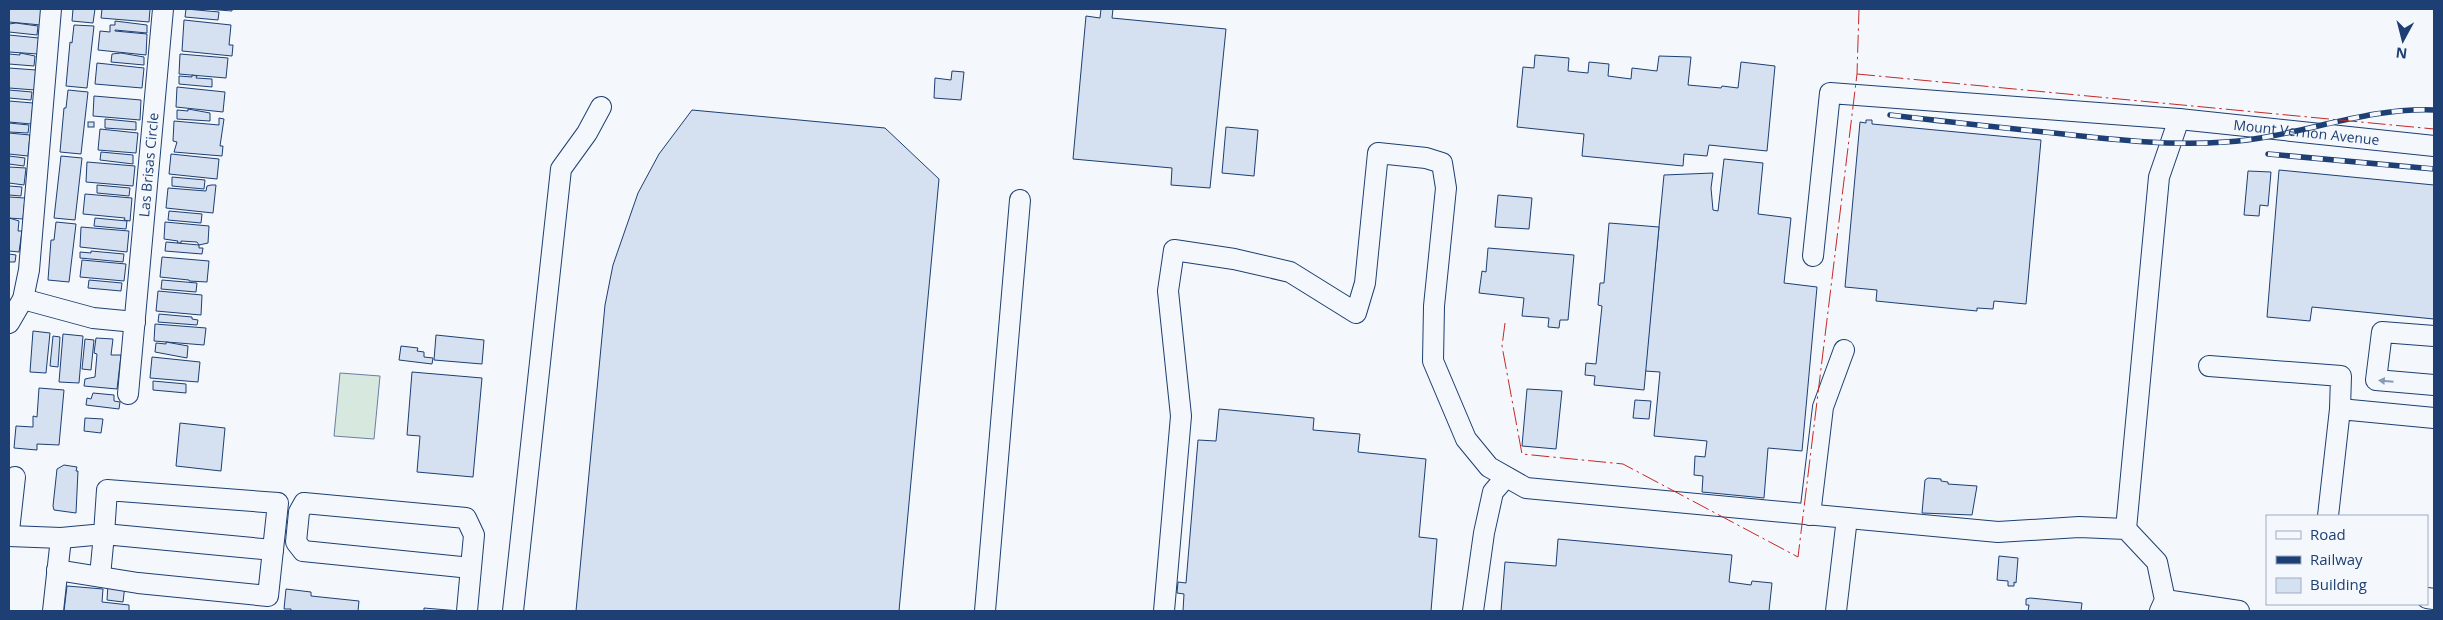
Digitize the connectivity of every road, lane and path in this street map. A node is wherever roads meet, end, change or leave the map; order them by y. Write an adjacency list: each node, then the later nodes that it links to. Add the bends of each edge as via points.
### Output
1 (50, 9): 8 (street)
2 (163, 9): 9 (street, Las Brisas Circle)
3 (601, 107): 36 (street, via 588,133 561,168)
4 (2179, 119): 5 (street, Mount Vernon Avenue); 7 (street, Mount Vernon Avenue, via 1830,93); 23 (street, via 2159,177)
5 (2434, 146)
6 (1020, 200): 37 (street)
7 (1813, 256)
8 (24, 299): 9 (street, via 93,318); 10 (street)
9 (135, 322): 15 (street, Las Brisas Circle)
10 (9, 323)
11 (2434, 336): 14 (street, one-way to 11, via 2376,380 2382,332)
12 (1844, 350): 20 (street, via 1823,407)
13 (2209, 366): 16 (street, via 2341,376)
14 (2434, 385)
15 (128, 394)
16 (2340, 409): 17 (street); 21 (street)
17 (2434, 418)
18 (15, 477): 24 (street)
19 (1506, 477): 20 (street, via 1526,488); 38 (street, via 1489,467 1466,439 1433,361 1434,306 1446,188 1442,163 1378,153 1365,283 1356,313 1290,272 1174,250 1168,291 1181,416); 39 (street, via 1493,492)
20 (1810, 515): 22 (street)
21 (2328, 515)
22 (1847, 518): 23 (street, via 1998,532 2079,527); 40 (street)
23 (2126, 529): 33 (street, via 2157,562)
24 (9, 531)
25 (104, 534): 27 (street); 28 (street); 28 (street, via 107,490 278,503); 31 (street)
26 (9, 536): 27 (street)
27 (61, 538): 30 (street)
28 (272, 550): 32 (street)
29 (471, 568): 29 (street, via 474,535 466,518 304,503 298,512 296,542 303,552); 35 (street)
30 (57, 570): 31 (street); 34 (street)
31 (100, 576): 32 (street)
32 (269, 603)
33 (2163, 606): 41 (street)
34 (53, 611)
35 (466, 611)
36 (513, 611)
37 (985, 611)
38 (1164, 611)
39 (1473, 611)
40 (1836, 611)
41 (2239, 611)

